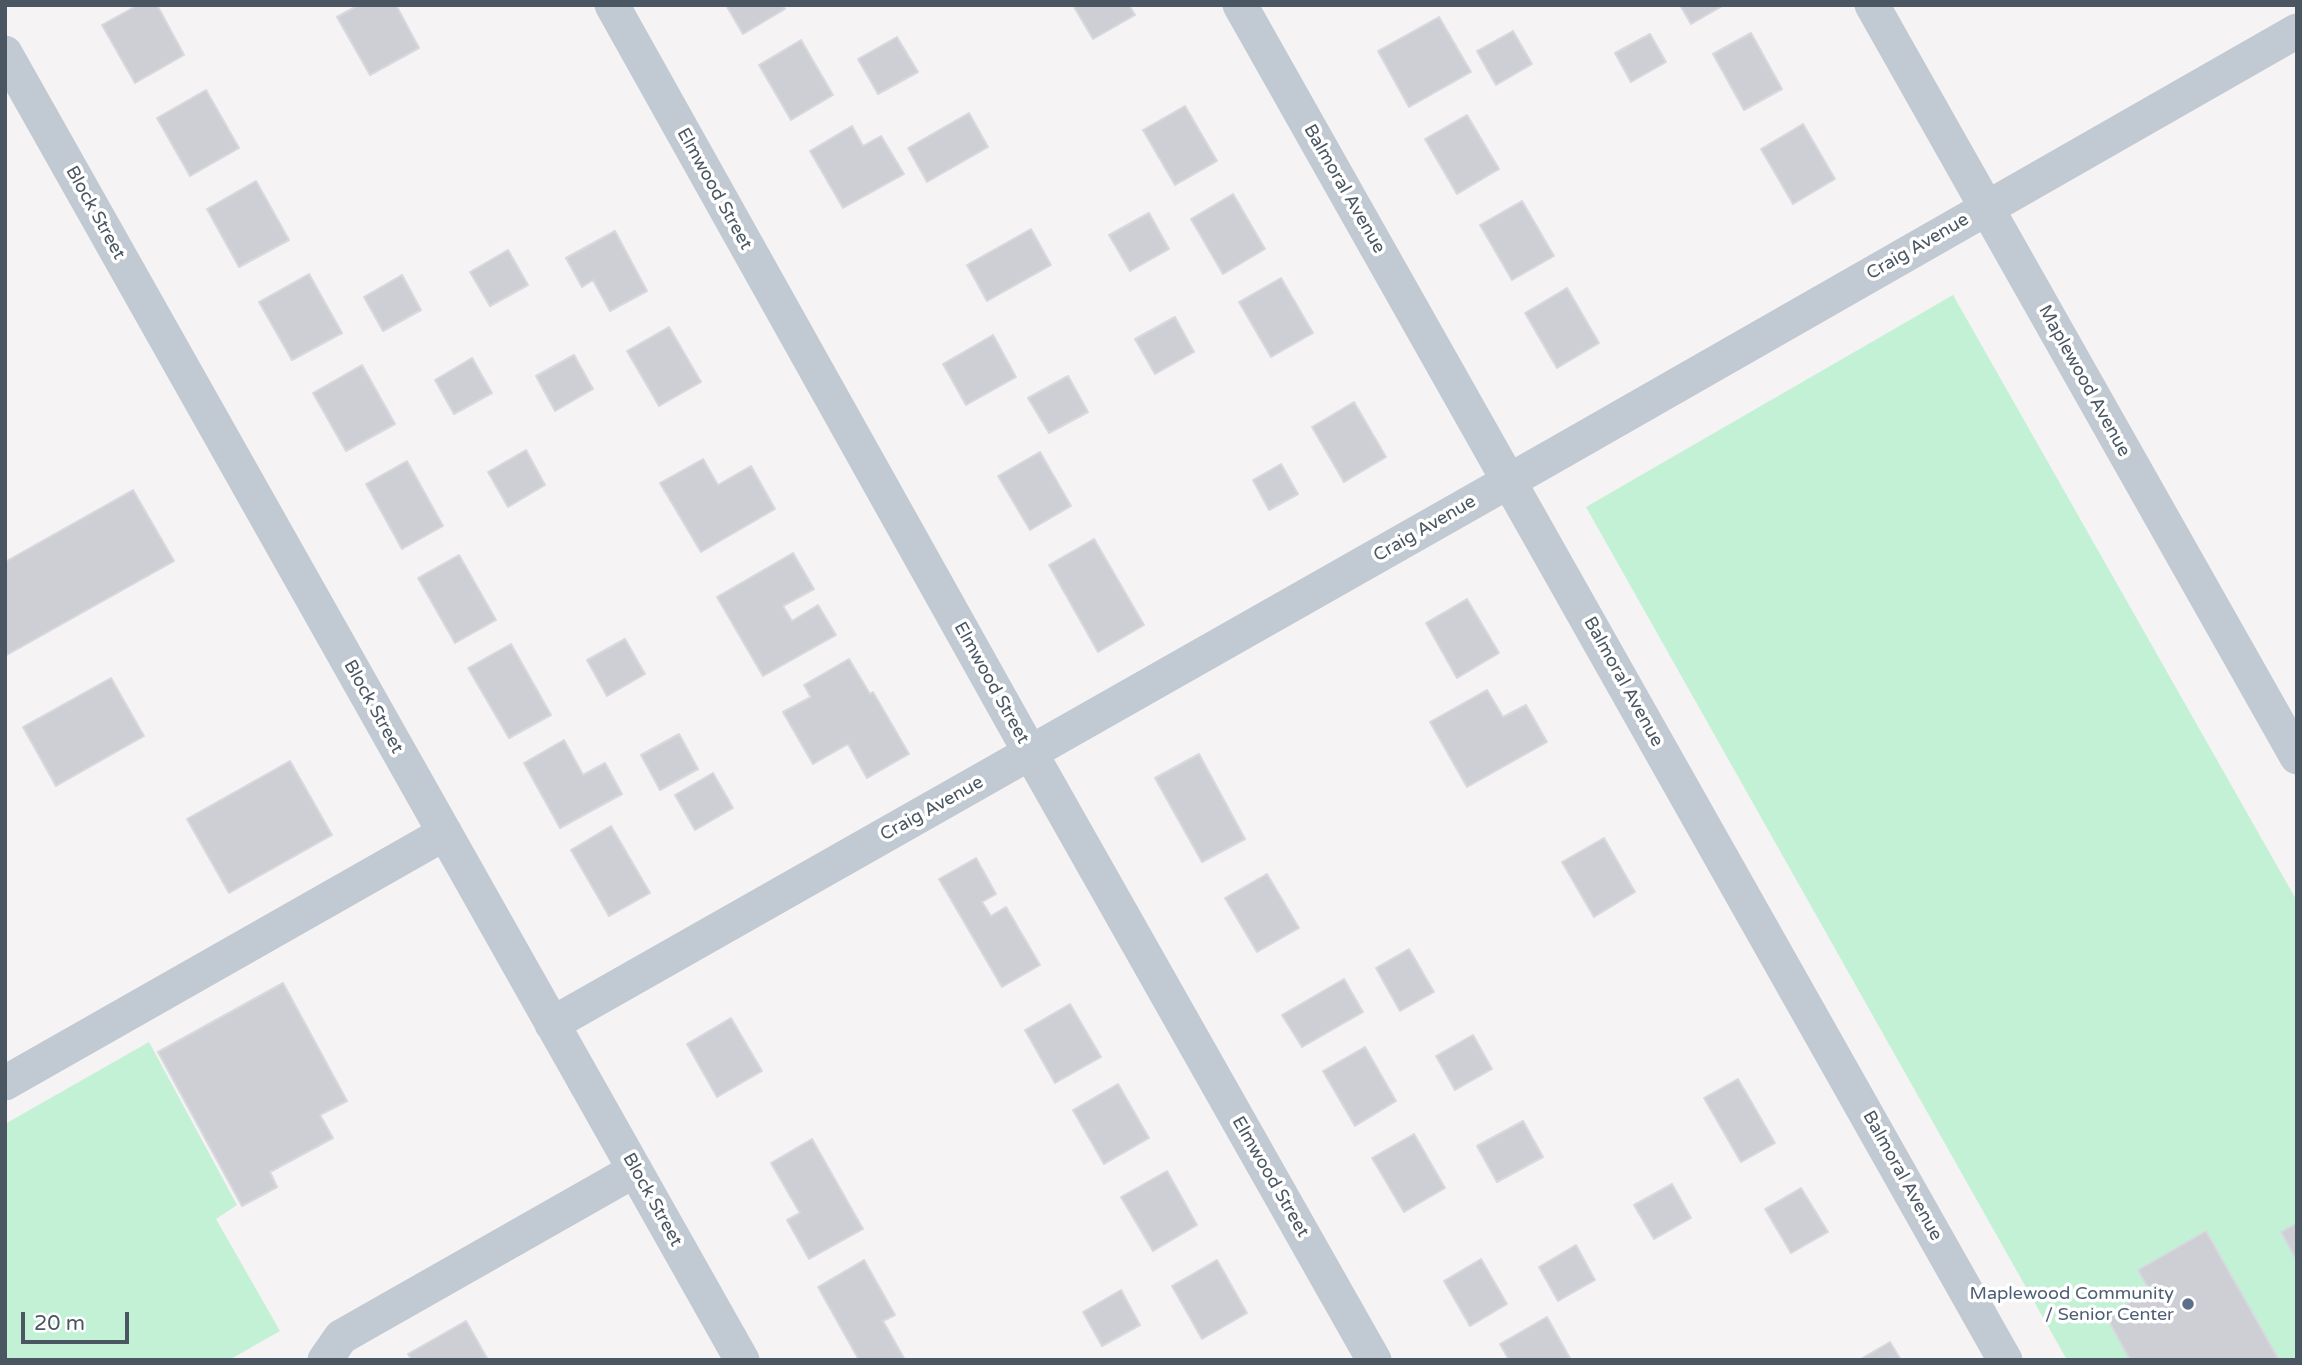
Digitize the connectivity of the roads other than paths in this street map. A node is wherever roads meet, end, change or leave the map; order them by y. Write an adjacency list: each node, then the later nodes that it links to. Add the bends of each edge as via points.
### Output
1 (612, 5): 8 (street, Elmwood Street)
2 (1240, 5): 7 (street, Balmoral Avenue)
3 (1872, 5): 6 (street, Maplewood Avenue)
4 (2297, 31): 6 (street, Craig Avenue)
5 (5, 53): 10 (street, Block Street)
6 (1987, 208): 7 (street, Craig Avenue); 9 (street, Maplewood Avenue)
7 (1510, 481): 8 (street, Craig Avenue); 17 (street, Balmoral Avenue)
8 (1031, 754): 11 (street, Craig Avenue); 16 (street, Elmwood Street)
9 (2297, 757)
10 (444, 833): 11 (street, Block Street); 12 (street)
11 (552, 1024): 13 (street, Block Street)
12 (5, 1083)
13 (635, 1170): 14 (street, via 341,1337); 15 (street, Block Street)
14 (325, 1360)
15 (742, 1360)
16 (1374, 1360)
17 (2005, 1360)

